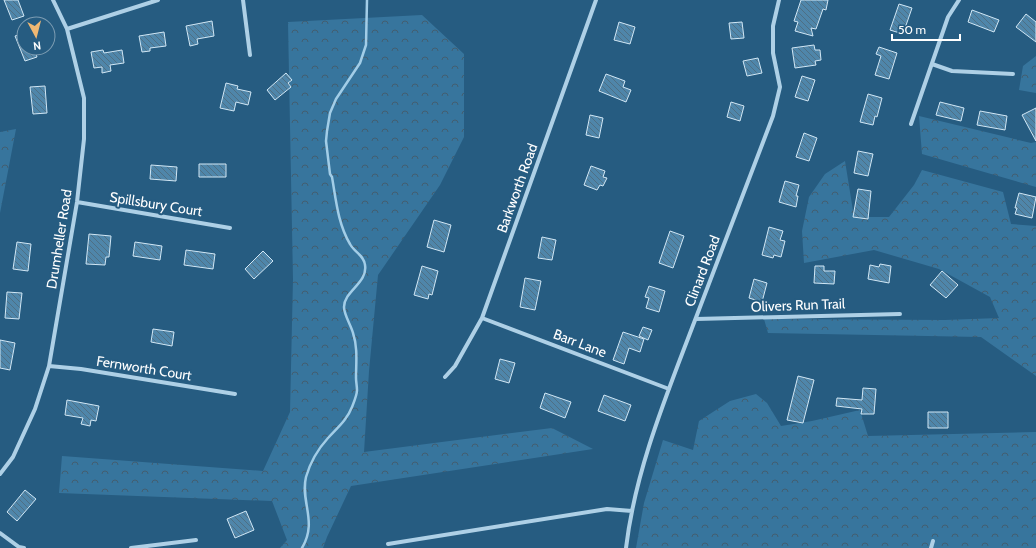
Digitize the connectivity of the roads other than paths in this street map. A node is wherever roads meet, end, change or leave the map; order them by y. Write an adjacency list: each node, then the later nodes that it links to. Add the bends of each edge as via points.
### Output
1 (53, 0): 7 (street, Drumheller Road)
2 (158, 0): 7 (street)
3 (243, 0): 8 (street)
4 (596, 0): 15 (street, Barkworth Road)
5 (779, 0): 16 (street, Clinard Road, via 773,26 774,53 780,87 773,116)
6 (960, 0): 9 (street, via 948,17)
7 (66, 29): 12 (street, Drumheller Road, via 84,98 84,139)
8 (250, 55)
9 (932, 64): 10 (street, via 952,71); 11 (street)
10 (1013, 74)
11 (911, 124)
12 (77, 202): 13 (street, Spillsbury Court); 17 (street, Drumheller Road)
13 (230, 228)
14 (900, 314): 16 (street, Olivers Run Trail)
15 (482, 318): 18 (street, Barkworth Road, via 455,366); 19 (street, Barr Lane)
16 (696, 319): 19 (street, Clinard Road)
17 (49, 366): 20 (street, Fernworth Court); 21 (street, Drumheller Road, via 35,409 13,457)
18 (445, 377)
19 (669, 389): 22 (street, Clinard Road, via 642,470)
20 (235, 394)
21 (0, 474)
22 (632, 511): 26 (street, via 607,508); 29 (street, Clinard Road)
23 (0, 533): 27 (street)
24 (196, 540): 28 (street)
25 (933, 541): 30 (street)
26 (388, 544)
27 (24, 548)
28 (132, 548)
29 (626, 548)
30 (931, 548)

